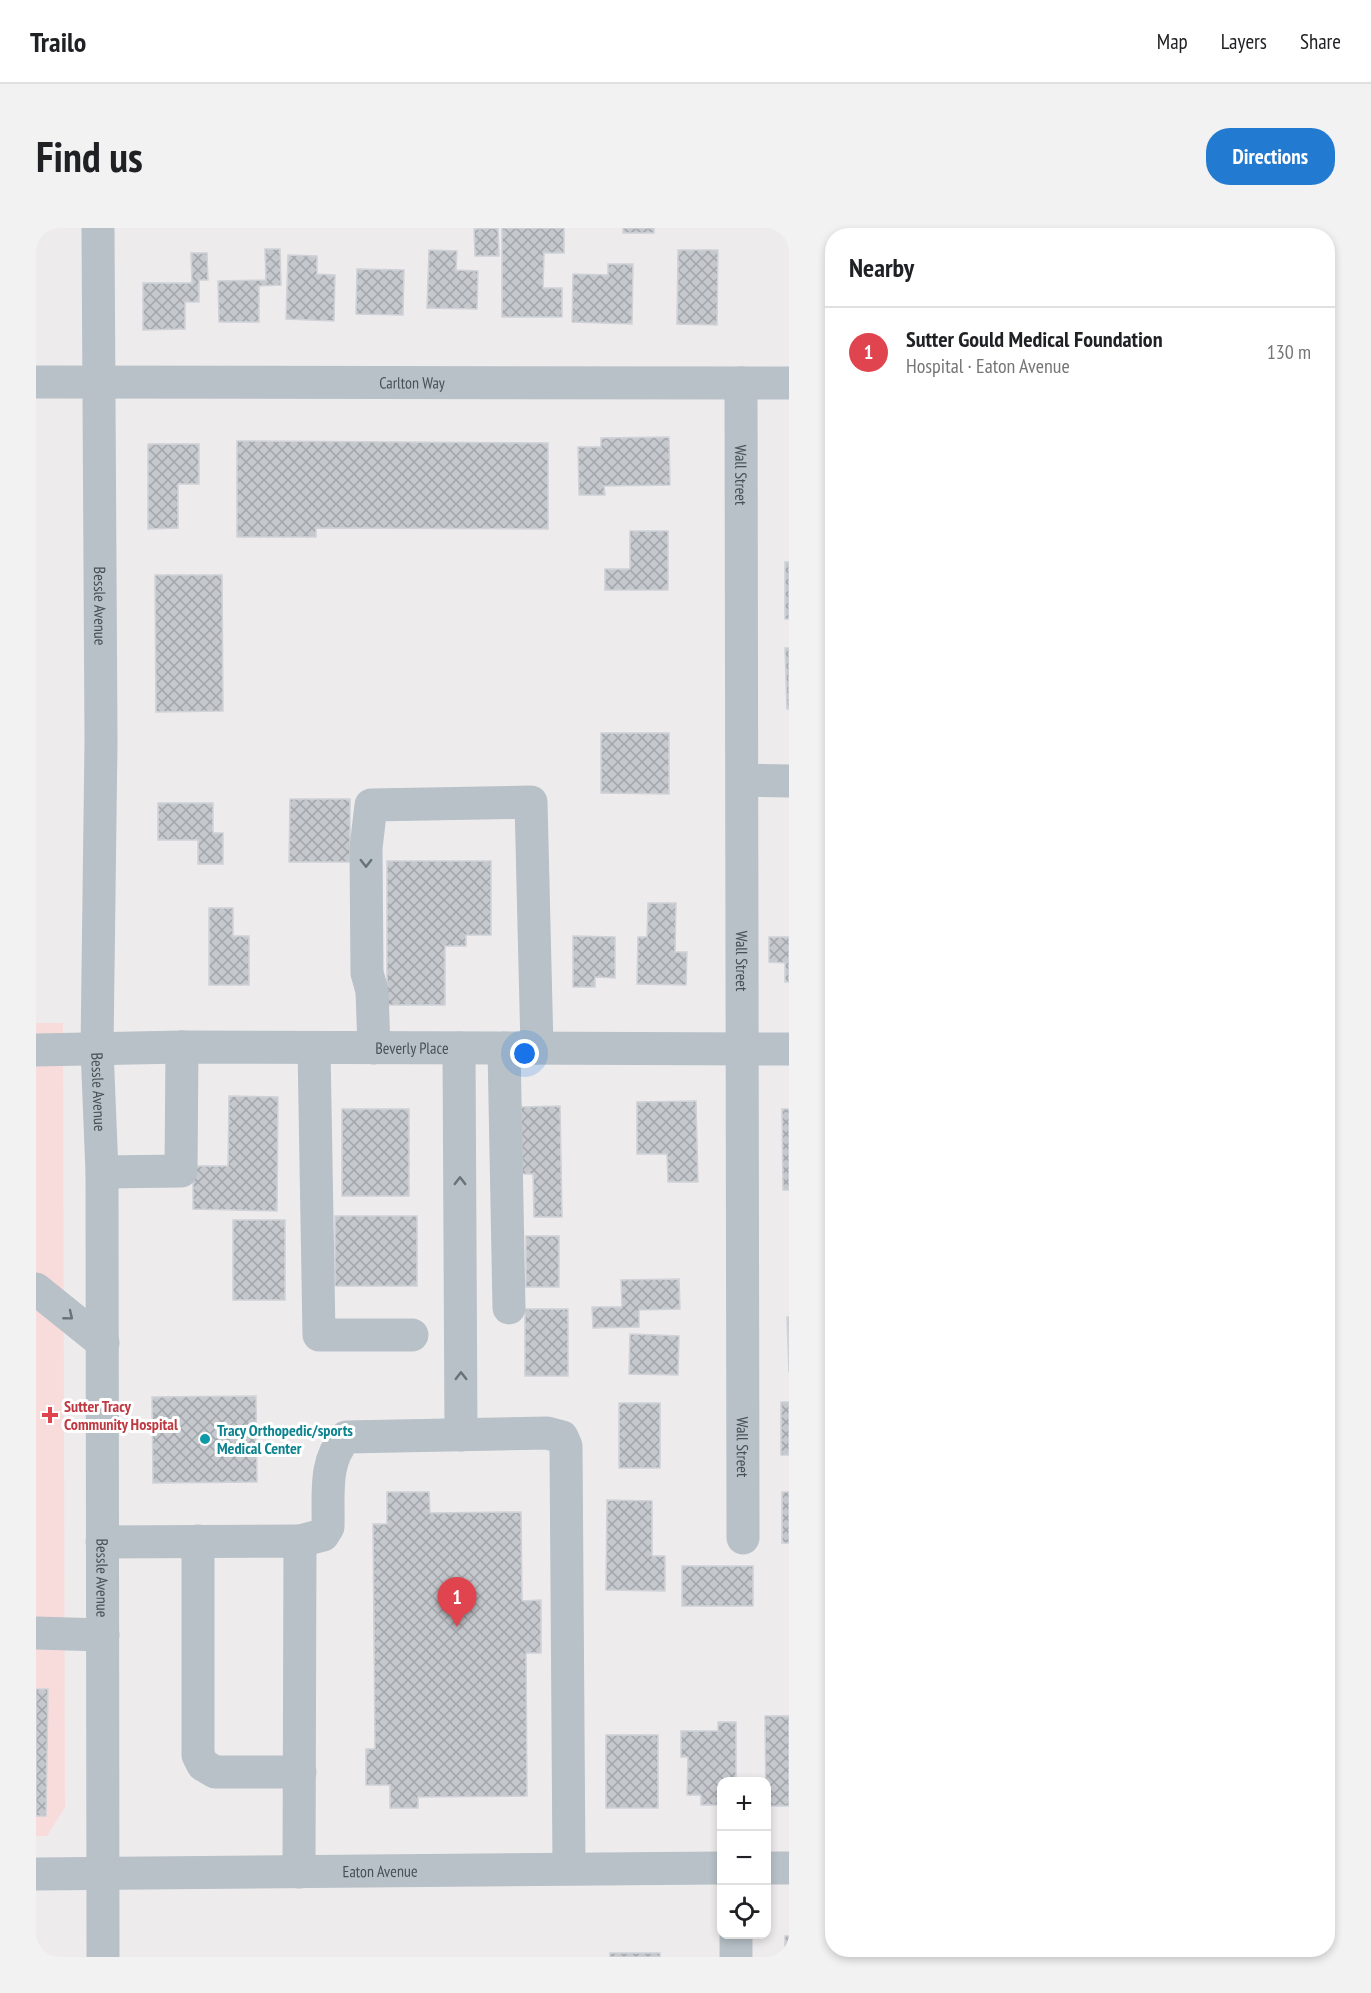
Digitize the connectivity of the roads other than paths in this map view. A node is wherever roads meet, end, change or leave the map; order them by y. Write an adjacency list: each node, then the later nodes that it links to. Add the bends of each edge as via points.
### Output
1 (99, 228): 2 (street, Bessle Avenue)
2 (98, 381): 3 (street, Carlton Way); 4 (street, Carlton Way); 14 (street, Bessle Avenue, via 101,741)
3 (36, 382)
4 (741, 383): 5 (street, Carlton Way); 6 (street, Wall Street)
5 (789, 383)
6 (743, 780): 7 (street); 15 (street, Wall Street)
7 (789, 781)
8 (182, 1047): 9 (street, Beverly Place); 14 (street, Beverly Place); 18 (street, via 182,1171)
9 (314, 1048): 10 (street, Beverly Place); 21 (street, via 319,1335)
10 (374, 1048): 11 (street, Beverly Place); 13 (street, one-way to 10, via 531,802 371,805 366,848 367,962)
11 (459, 1048): 12 (street, Beverly Place); 23 (street, one-way to 11)
12 (504, 1048): 13 (street, Beverly Place); 20 (street)
13 (537, 1048): 15 (street, Beverly Place)
14 (97, 1049): 17 (street, Beverly Place); 18 (street, Bessle Avenue)
15 (744, 1049): 16 (street, Beverly Place); 24 (street, Wall Street)
16 (789, 1049)
17 (36, 1050)
18 (102, 1172): 22 (street, Bessle Avenue)
19 (36, 1289): 22 (street, one-way to 22)
20 (509, 1308)
21 (412, 1335)
22 (103, 1343): 27 (street, Bessle Avenue)
23 (462, 1435): 26 (street, via 346,1437 335,1448 329,1464 328,1527 323,1535); 31 (street, via 548,1433 562,1437 566,1446)
24 (743, 1538)
25 (198, 1541): 26 (street); 27 (street); 30 (street, via 198,1755 203,1766 215,1772)
26 (300, 1541): 30 (street)
27 (102, 1542): 29 (street, Bessle Avenue)
28 (36, 1633): 29 (street)
29 (103, 1635): 37 (street, Bessle Avenue)
30 (300, 1772): 35 (street)
31 (570, 1868): 32 (street, Eaton Avenue); 35 (street, Eaton Avenue, via 522,1872)
32 (717, 1868)
33 (771, 1868): 34 (street)
34 (789, 1868)
35 (299, 1872): 37 (street, Eaton Avenue)
36 (36, 1874): 37 (street, Eaton Avenue)
37 (103, 1874): 39 (street, Bessle Avenue)
38 (736, 1939): 40 (street)
39 (103, 1957)
40 (736, 1957)

